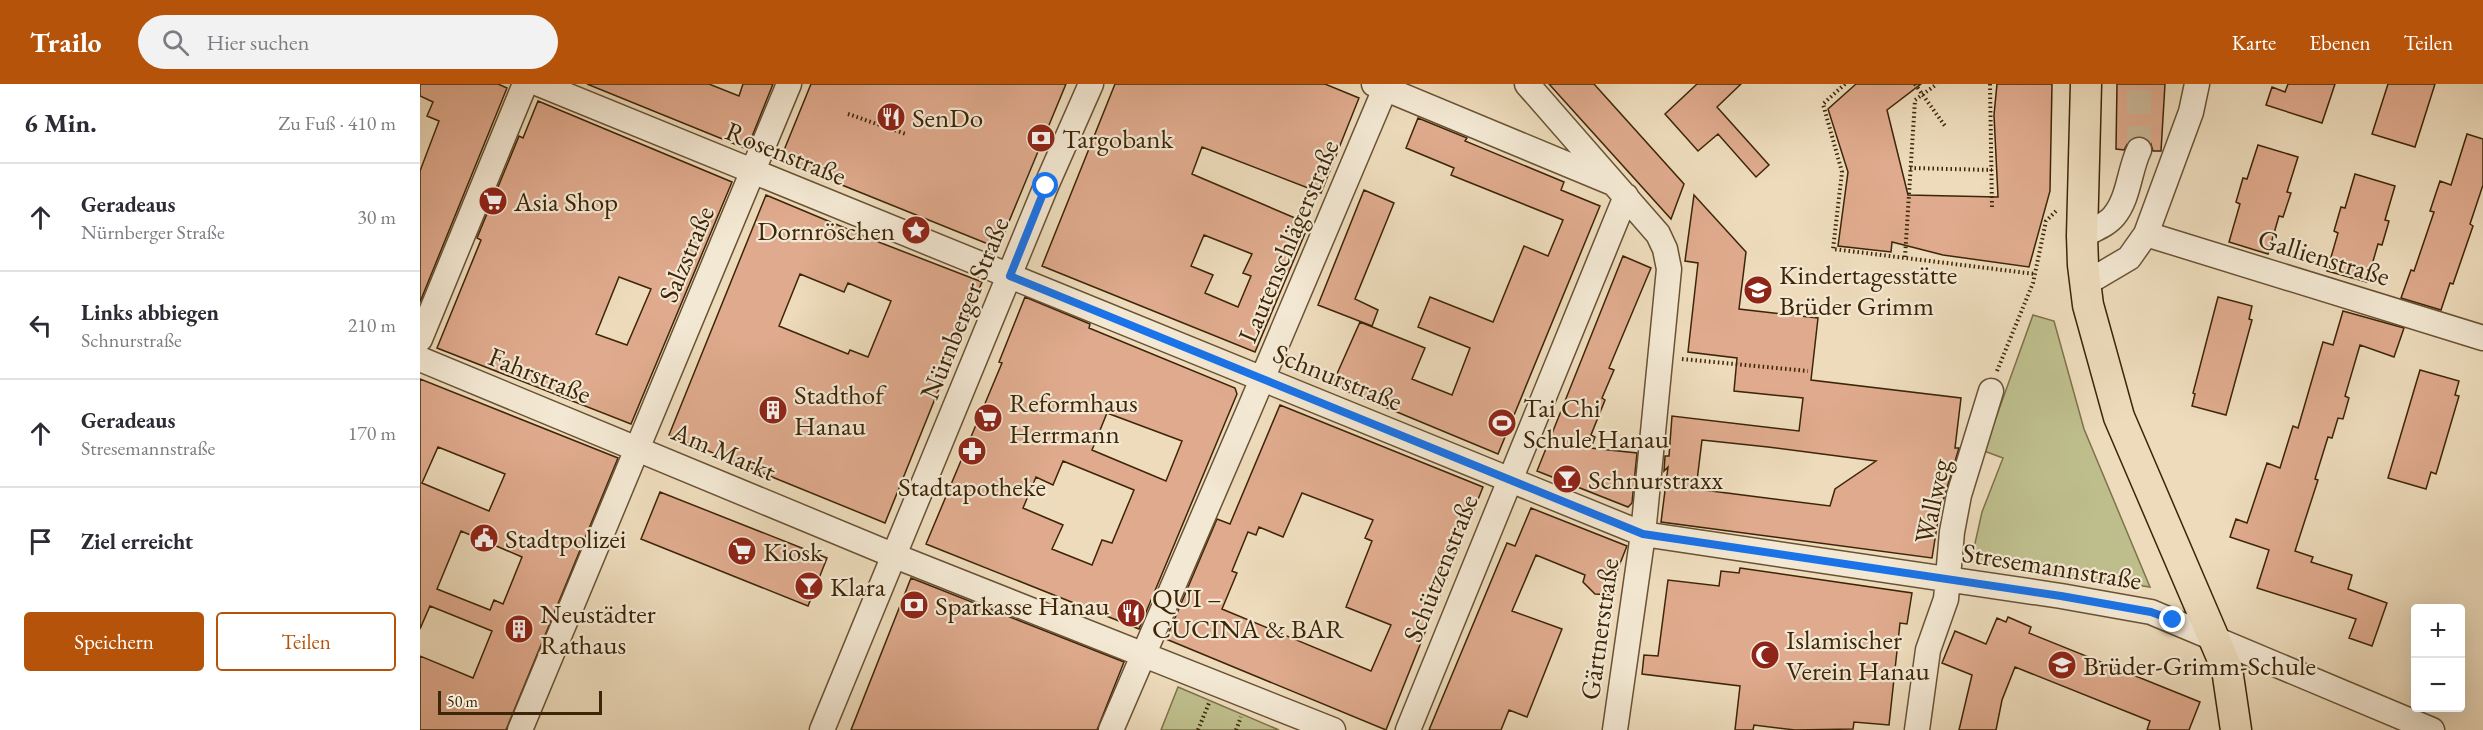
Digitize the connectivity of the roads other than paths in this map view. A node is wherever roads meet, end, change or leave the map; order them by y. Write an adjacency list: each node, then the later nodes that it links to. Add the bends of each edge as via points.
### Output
1 (525, 84): 17 (street)
2 (539, 84): 10 (street, Rosenstraße)
3 (789, 84): 10 (street, Salzstraße)
4 (1091, 84): 14 (street, Nürnberger Straße)
5 (1527, 84): 11 (street, Gärtnerstraße)
6 (2086, 84): 13 (main road)
7 (2197, 84): 12 (street, via 2191,112)
8 (1382, 85): 11 (street); 19 (street, Lautenschlägerstraße)
9 (2132, 154): 13 (street, via 2122,203 2113,218)
10 (752, 172): 14 (street, Rosenstraße); 21 (street, Salzstraße)
11 (1621, 190): 22 (street, Schützenstraße); 23 (street, Gärtnerstraße, via 1658,234 1669,269)
12 (2146, 234): 15 (street, via 2129,258); 16 (street, Gallienstraße)
13 (2082, 236): 15 (main road)
14 (1010, 276): 19 (street, Schnurstraße); 24 (street, Nürnberger Straße)
15 (2085, 284): 26 (main road, via 2119,417)
16 (2483, 338)
17 (420, 339)
18 (420, 359): 21 (street, Fahrstraße)
19 (1262, 379): 22 (street, Schnurstraße); 27 (street, Lautenschlägerstraße)
20 (1991, 391): 25 (street, Wallweg, via 1959,495)
21 (638, 448): 24 (street, Am Markt); 28 (street, Am Markt)
22 (1508, 479): 23 (street, Schnurstraße); 32 (street, Schützenstraße)
23 (1643, 534): 25 (street, Stresemannstraße); 33 (street, Gärtnerstraße)
24 (895, 556): 27 (street, Am Markt); 29 (street)
25 (1948, 580): 26 (street, Stresemannstraße, via 2151,612); 34 (street, Wallweg, via 1946,599 1928,650)
26 (2214, 636): 35 (main road, via 2227,669); 36 (street, Stresemannstraße)
27 (1145, 654): 30 (street, Lautenschlägerstraße); 31 (street, Am Markt)
28 (520, 730)
29 (822, 730)
30 (1111, 730)
31 (1333, 730)
32 (1408, 730)
33 (1615, 730)
34 (1917, 730)
35 (2236, 730)
36 (2432, 730)

